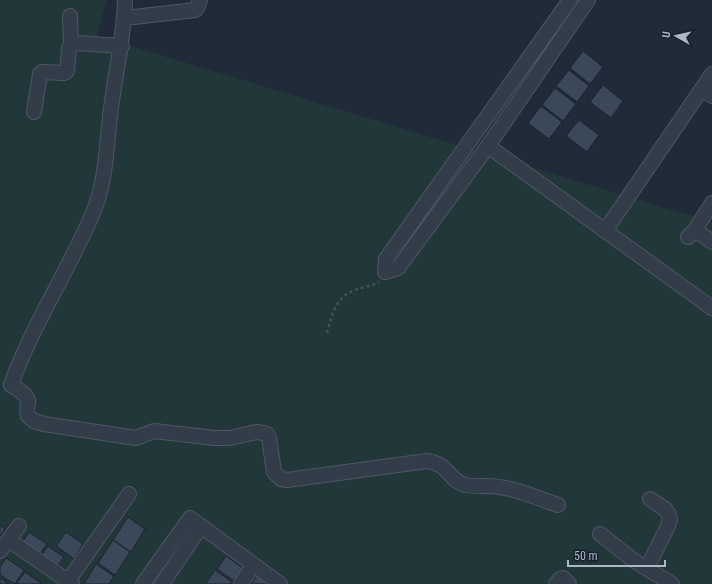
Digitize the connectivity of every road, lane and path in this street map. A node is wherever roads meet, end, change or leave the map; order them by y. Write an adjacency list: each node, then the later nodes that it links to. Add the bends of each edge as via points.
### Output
1 (125, 0): 6 (street)
2 (200, 0): 6 (street, via 195,10)
3 (570, 0): 16 (street, via 386,259)
4 (588, 0): 12 (street)
5 (70, 16): 7 (street)
6 (125, 18): 8 (street)
7 (71, 45): 8 (street, via 78,43); 11 (street, via 67,71 40,74)
8 (122, 46): 19 (street, via 101,192 42,314)
9 (712, 74): 10 (street)
10 (707, 93): 14 (street)
11 (34, 112)
12 (488, 146): 14 (street); 16 (street, via 398,268)
13 (712, 204): 15 (street, via 692,234)
14 (605, 231): 17 (street)
15 (712, 242)
16 (385, 272): 18 (path, via 378,283 340,299 335,306)
17 (712, 308)
18 (327, 333)
19 (5, 382): 22 (street, via 26,397 28,416 44,424 136,438 154,431 214,438 230,438 256,432 267,434 274,472 281,479 427,461 440,464 458,482 465,485 499,487)
20 (130, 494): 30 (street)
21 (650, 499): 29 (street, via 665,509 670,520)
22 (558, 505)
23 (19, 526): 26 (street)
24 (202, 526): 28 (street); 31 (street, via 190,518); 32 (street)
25 (600, 534): 29 (street)
26 (9, 540): 27 (street); 30 (street)
27 (0, 551)
28 (253, 565): 33 (street); 34 (street)
29 (647, 568): 37 (street)
30 (70, 583)
31 (143, 584)
32 (162, 584)
33 (240, 584)
34 (280, 584)
35 (556, 584): 36 (street, via 563,578)
36 (569, 584)
37 (672, 584)

